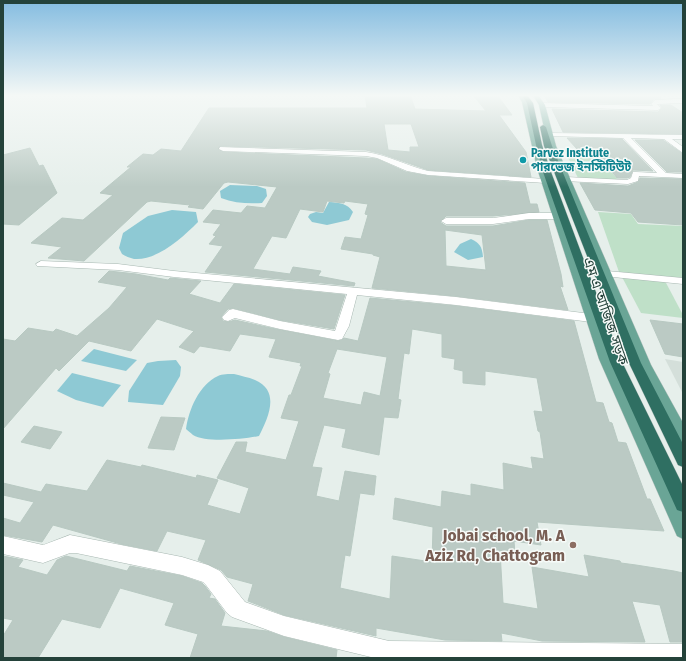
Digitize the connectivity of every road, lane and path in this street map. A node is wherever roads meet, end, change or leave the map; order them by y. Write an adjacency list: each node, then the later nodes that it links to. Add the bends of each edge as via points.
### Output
1 (530, 126): 14 (main road, এম এ আজিজ সড়ক)
2 (535, 126): 25 (highway, via 547,172 616,362)
3 (543, 126): 24 (highway, via 555,166 635,363)
4 (548, 126): 5 (main road, এম এ আজিজ সড়ক)
5 (551, 135): 6 (street); 13 (main road, এম এ আজিজ সড়ক, via 552,146)
6 (626, 137): 7 (street); 11 (street)
7 (666, 137): 8 (street); 10 (street)
8 (683, 137)
9 (223, 149): 14 (street, via 366,154 428,173)
10 (683, 151)
11 (663, 174): 12 (street); 13 (street, via 636,174 635,179 628,182)
12 (683, 176)
13 (566, 179): 18 (main road, এম এ আজিজ সড়ক)
14 (545, 181): 15 (main road, এম এ আজিজ সড়ক)
15 (558, 216): 16 (street, via 529,216 493,221); 22 (main road, এম এ আজিজ সড়ক)
16 (446, 221)
17 (41, 264): 20 (street, via 118,267)
18 (607, 274): 19 (street); 23 (main road, এম এ আজিজ সড়ক, via 645,365)
19 (683, 280)
20 (353, 291): 21 (street, via 338,336 233,313); 22 (street)
21 (228, 317)
22 (591, 318): 26 (main road, এম এ আজিজ সড়ক, via 605,359)
23 (683, 438)
24 (683, 460)
25 (683, 504)
26 (683, 530)
27 (3, 546): 28 (street, via 44,554 76,544 182,566 214,578 239,610 284,626 389,651)
28 (683, 654)

